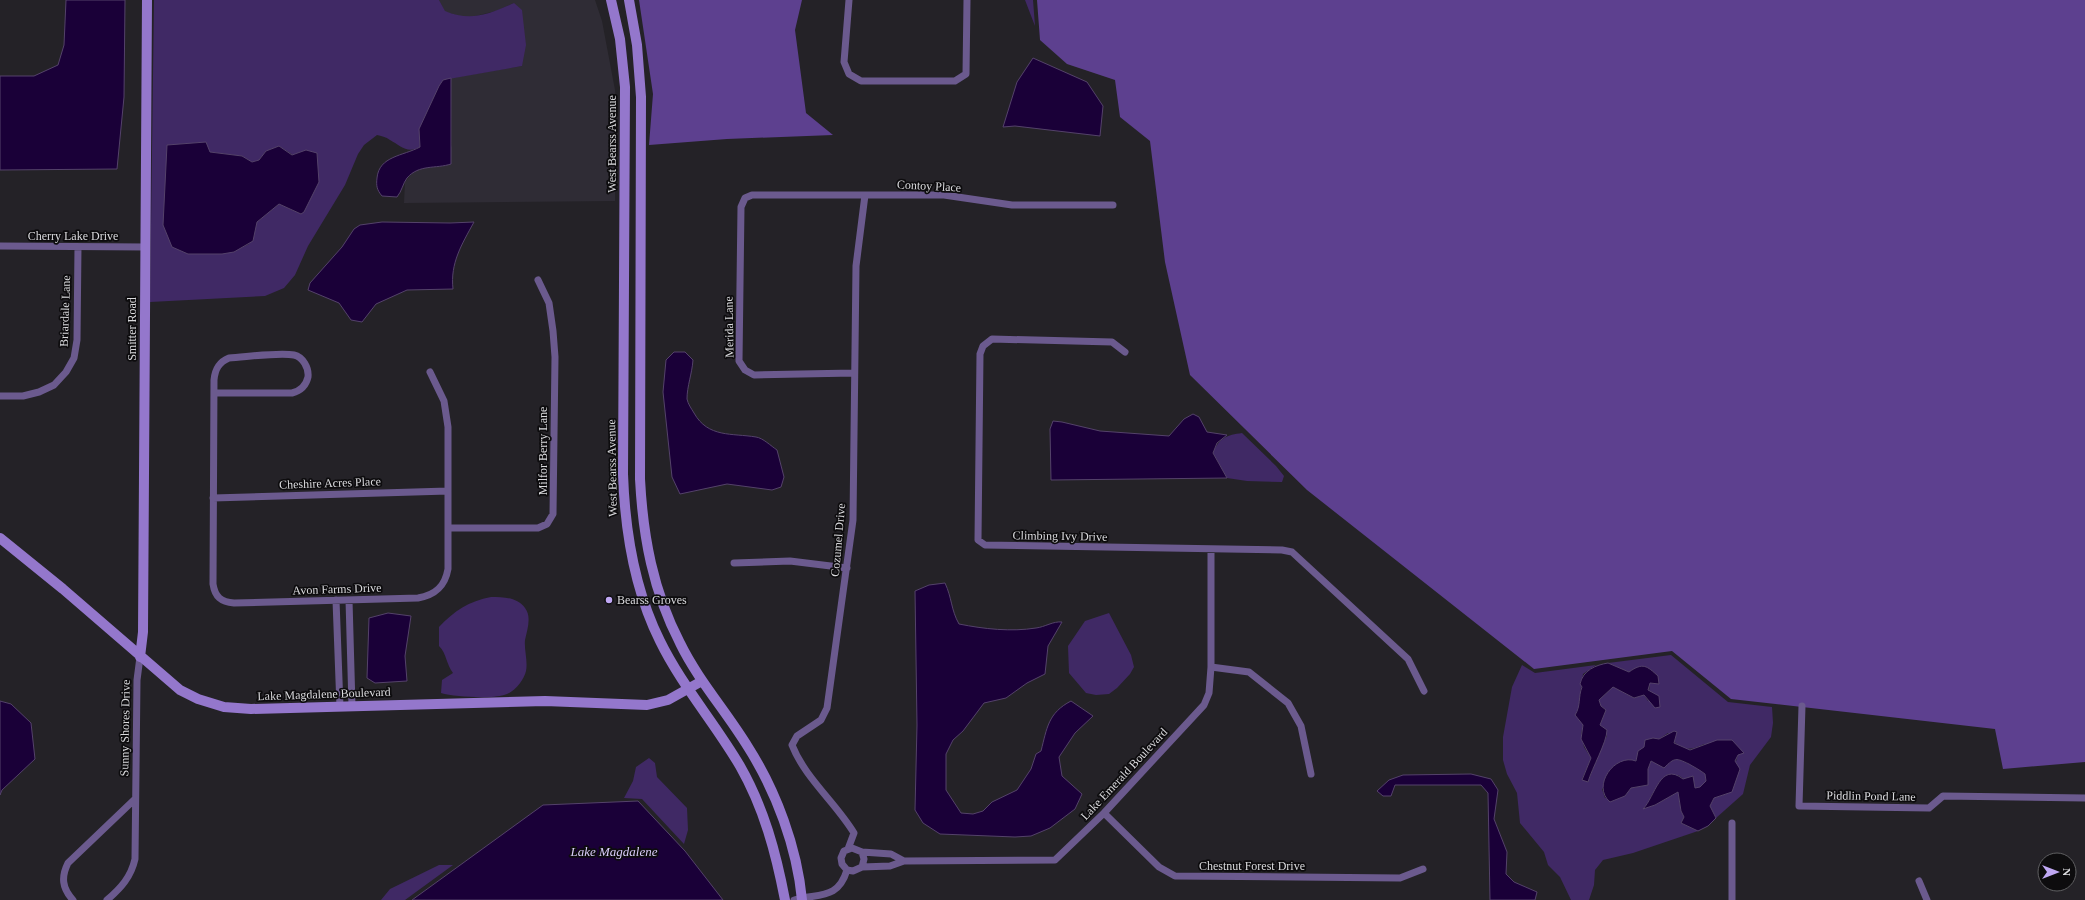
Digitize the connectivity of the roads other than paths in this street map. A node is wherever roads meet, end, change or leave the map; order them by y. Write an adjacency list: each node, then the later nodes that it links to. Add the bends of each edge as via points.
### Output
1 (147, 0): 11 (main road, Smitter Road)
2 (611, 0): 32 (main road, West Bearss Avenue, via 620,39 625,87 625,519 631,559 647,611)
3 (629, 0): 31 (main road, via 642,97 640,479 643,528 652,572 665,610)
4 (849, 0): 5 (street, via 844,62 849,74 861,81 955,81 966,74)
5 (967, 0)
6 (865, 195): 7 (street, Contoy Place, via 752,195); 8 (street, Contoy Place, via 944,195 1012,205); 15 (street, Cozumel Drive, via 856,266)
7 (745, 198): 15 (street, Merida Lane, via 741,207 739,361 745,370 754,375)
8 (1113, 205)
9 (0, 246): 10 (street, Cherry Lake Drive)
10 (78, 247): 11 (street, Cherry Lake Drive); 17 (street, Briardale Lane, via 77,340 74,358 54,385 23,396)
11 (146, 247): 29 (main road, Smitter Road, via 143,632)
12 (538, 280): 20 (street, Milfor Berry Lane, via 549,303 553,331 553,514 547,524 538,528)
13 (1125, 352): 22 (street, Climbing Ivy Drive, via 1112,342 992,339 983,346 980,354 978,540 985,546)
14 (430, 372): 18 (street, Avon Farms Drive, via 441,391 446,411 449,446)
15 (854, 373): 24 (street, Cozumel Drive, via 852,520)
16 (214, 393): 16 (street, Avon Farms Drive, via 292,393 303,387 308,368 294,355 229,358 216,369); 19 (street, Avon Farms Drive)
17 (0, 396)
18 (448, 491): 19 (street, Cheshire Acres Place); 20 (street, Avon Farms Drive)
19 (213, 498): 25 (street, Avon Farms Drive, via 213,584 219,599 234,603)
20 (448, 528): 26 (street, Avon Farms Drive, via 447,577 437,592 418,598)
21 (0, 538): 29 (main road, Lake Magdalene Boulevard)
22 (1211, 550): 30 (street, Lake Emerald Boulevard); 33 (street, Climbing Ivy Drive, via 1292,552 1408,659)
23 (734, 563): 24 (street, via 790,561)
24 (847, 568): 42 (street, Cozumel Drive, via 827,708 821,720 798,736 792,745 798,759 854,833)
25 (336, 600): 26 (street, Avon Farms Drive); 28 (street)
26 (349, 600): 27 (street)
27 (350, 642): 28 (street); 34 (street)
28 (337, 643): 36 (street)
29 (140, 657): 36 (main road, Lake Magdalene Boulevard, via 180,690 198,699 224,706 251,709); 39 (street, Sunny Shores Drive, via 137,680)
30 (1211, 667): 37 (street, via 1249,672 1288,703 1301,726); 40 (street, Lake Emerald Boulevard, via 1209,693 1204,705)
31 (702, 681): 32 (main road, Lake Magdalene Boulevard); 49 (main road, via 747,746 767,781 791,847)
32 (688, 690): 34 (main road, Lake Magdalene Boulevard, via 668,700 647,705 538,701); 52 (main road, West Bearss Avenue, via 739,765 753,792 779,864)
33 (1424, 691)
34 (352, 706): 36 (main road, Lake Magdalene Boulevard)
35 (1802, 706): 38 (street, Piddlin Pond Lane, via 1799,806 1929,808 1943,796)
36 (340, 707)
37 (1311, 774)
38 (2085, 798)
39 (135, 799): 50 (street, via 68,863 63,882 66,892); 51 (street, Sunny Shores Drive, via 136,844 132,871)
40 (1104, 813): 44 (street, Lake Emerald Boulevard, via 1055,860); 46 (street, Chestnut Forest Drive, via 1159,868 1175,876 1400,878)
41 (1732, 823): 53 (street)
42 (848, 849): 43 (street, via 855,848); 47 (street, via 841,858)
43 (862, 852): 44 (street, Lake Emerald Boulevard, via 891,854); 45 (street)
44 (904, 861): 45 (street, Lake Emerald Boulevard, via 890,866)
45 (862, 867): 47 (street, via 853,871)
46 (1423, 869)
47 (847, 870): 49 (street, via 843,884 832,892)
48 (1919, 881): 54 (street)
49 (799, 899)
50 (73, 900)
51 (107, 900)
52 (785, 900)
53 (1732, 900)
54 (1927, 900)

